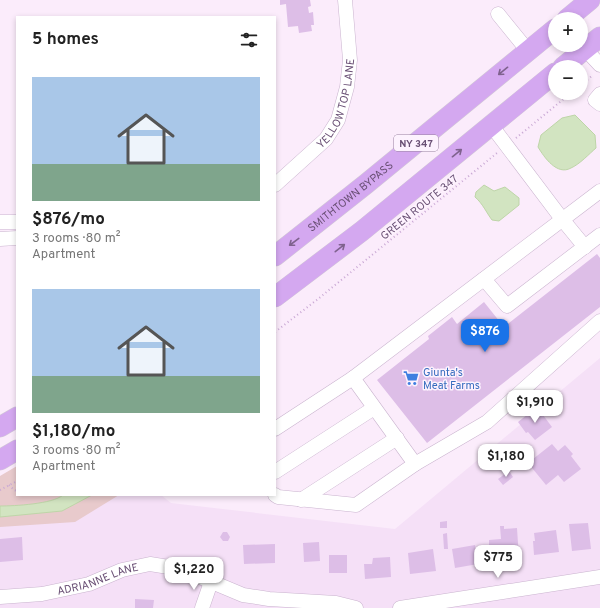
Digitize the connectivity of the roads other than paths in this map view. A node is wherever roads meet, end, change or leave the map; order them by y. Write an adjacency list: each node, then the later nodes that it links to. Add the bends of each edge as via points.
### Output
1 (345, 0): 14 (street, YELLOW TOP LANE, via 350,60 347,87 338,120 326,140)
2 (590, 0): 3 (highway)
3 (575, 12)
4 (498, 14): 7 (street)
5 (548, 35): 7 (highway, SMITHTOWN BYPASS / NY 347)
6 (593, 43): 8 (highway); 9 (street)
7 (528, 51): 23 (highway, SMITHTOWN BYPASS / NY 347, one-way to 23)
8 (572, 60)
9 (598, 69)
10 (548, 79): 13 (highway, NY 347)
11 (600, 94): 12 (street, via 595,100)
12 (600, 104)
13 (491, 125): 16 (street); 25 (highway, NY 347, one-way to 13, via 362,231)
14 (276, 184)
15 (600, 191): 16 (street)
16 (562, 219): 22 (street); 24 (street)
17 (0, 222): 18 (street)
18 (16, 222)
19 (16, 238): 21 (street)
20 (599, 238): 22 (street)
21 (0, 239)
22 (585, 247): 24 (street, via 506,306)
23 (276, 255)
24 (484, 279): 27 (street)
25 (276, 296)
26 (600, 321): 35 (street, via 487,422)
27 (353, 378): 28 (street); 31 (street)
28 (374, 408): 32 (street); 36 (street)
29 (16, 418): 30 (highway)
30 (0, 427)
31 (276, 428)
32 (397, 438): 35 (street); 38 (street)
33 (16, 451): 34 (highway)
34 (0, 460)
35 (415, 464): 38 (street, via 356,505)
36 (276, 471)
37 (276, 496): 38 (street)
38 (301, 500)
39 (600, 578): 44 (street)
40 (211, 582): 41 (street, ADRIANNE LANE, via 181,569 150,564 122,570 89,584 42,594); 42 (street); 43 (street, ADRIANNE LANE, via 243,596 336,603)
41 (0, 597)
42 (202, 608)
43 (356, 608)
44 (400, 608)

